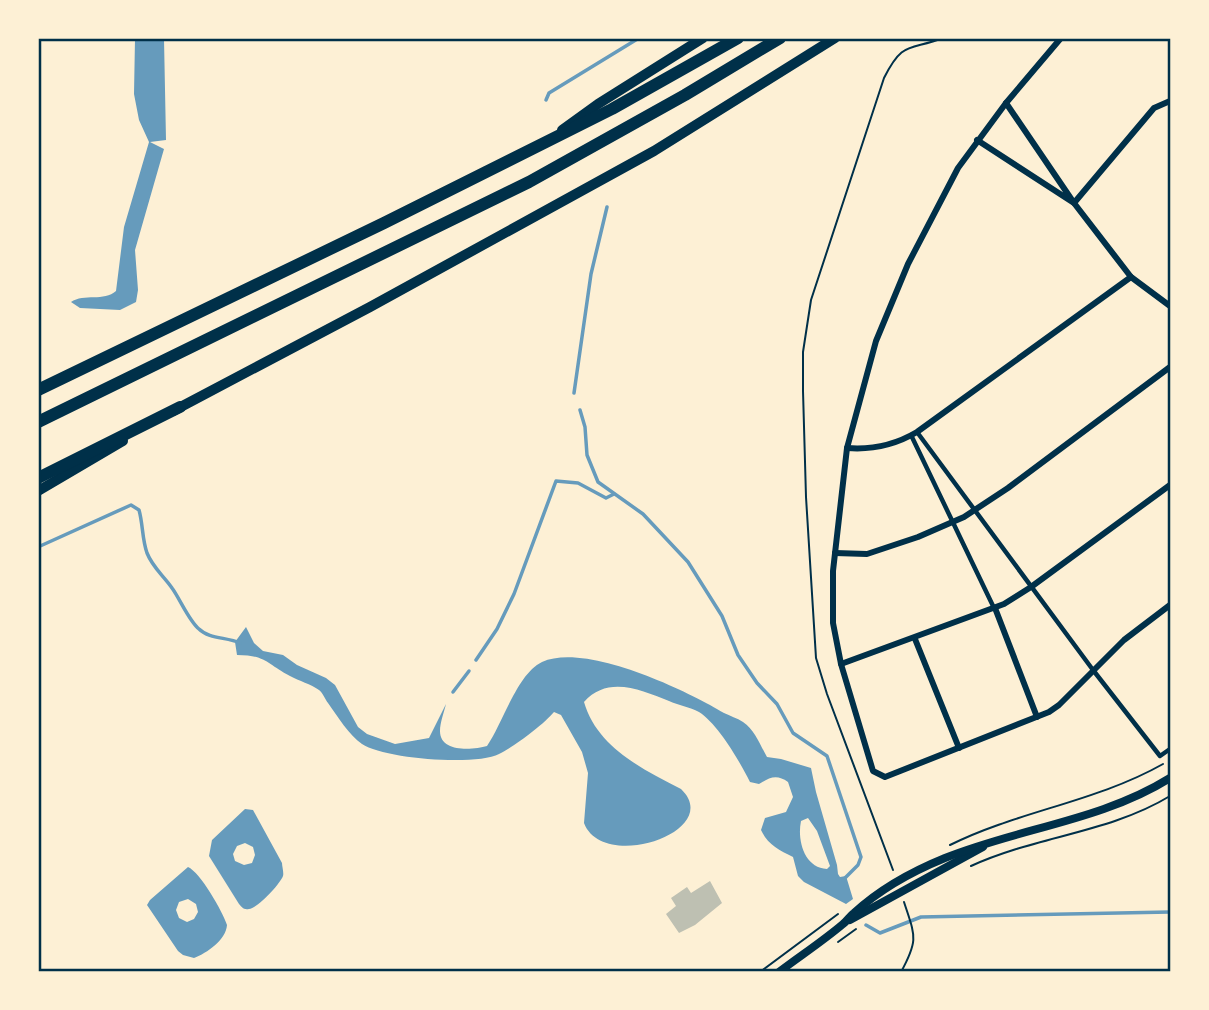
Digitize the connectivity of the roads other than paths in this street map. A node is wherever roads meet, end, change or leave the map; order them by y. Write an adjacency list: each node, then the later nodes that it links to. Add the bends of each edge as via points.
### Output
1 (703, 38): 9 (highway)
2 (738, 38): 9 (highway)
3 (780, 38): 15 (highway, via 529,182)
4 (835, 38): 16 (highway, via 654,151)
5 (1061, 38): 7 (street)
6 (1171, 101): 10 (street, via 1154,108)
7 (1006, 103): 8 (street); 10 (street)
8 (978, 140): 10 (street); 20 (street, via 958,168 908,264 876,341)
9 (544, 142): 14 (highway)
10 (1074, 203): 11 (street)
11 (1131, 277): 12 (street); 19 (street)
12 (1171, 306)
13 (1171, 367): 24 (street)
14 (38, 390)
15 (104, 391): 17 (highway); 18 (highway)
16 (180, 407): 21 (highway); 23 (highway)
17 (38, 422)
18 (38, 432)
19 (914, 434): 20 (street, via 872,449); 24 (street); 25 (street)
20 (847, 448): 26 (street)
21 (38, 478)
22 (1171, 485): 27 (street)
23 (38, 491)
24 (975, 510): 25 (street); 27 (street)
25 (953, 522): 26 (street, via 867,554); 29 (street)
26 (835, 553): 31 (street, via 834,623)
27 (1031, 587): 29 (street); 32 (street)
28 (1171, 606): 32 (street, via 1124,640)
29 (995, 608): 30 (street); 33 (street)
30 (915, 639): 31 (street); 34 (street)
31 (841, 664): 34 (street, via 878,776)
32 (1093, 670): 33 (street, via 1059,705); 35 (street, via 1160,756)
33 (1037, 717): 34 (street)
34 (959, 748)
35 (1171, 749)
36 (1171, 778): 37 (street, via 1100,812 941,859 897,882)
37 (779, 971)

